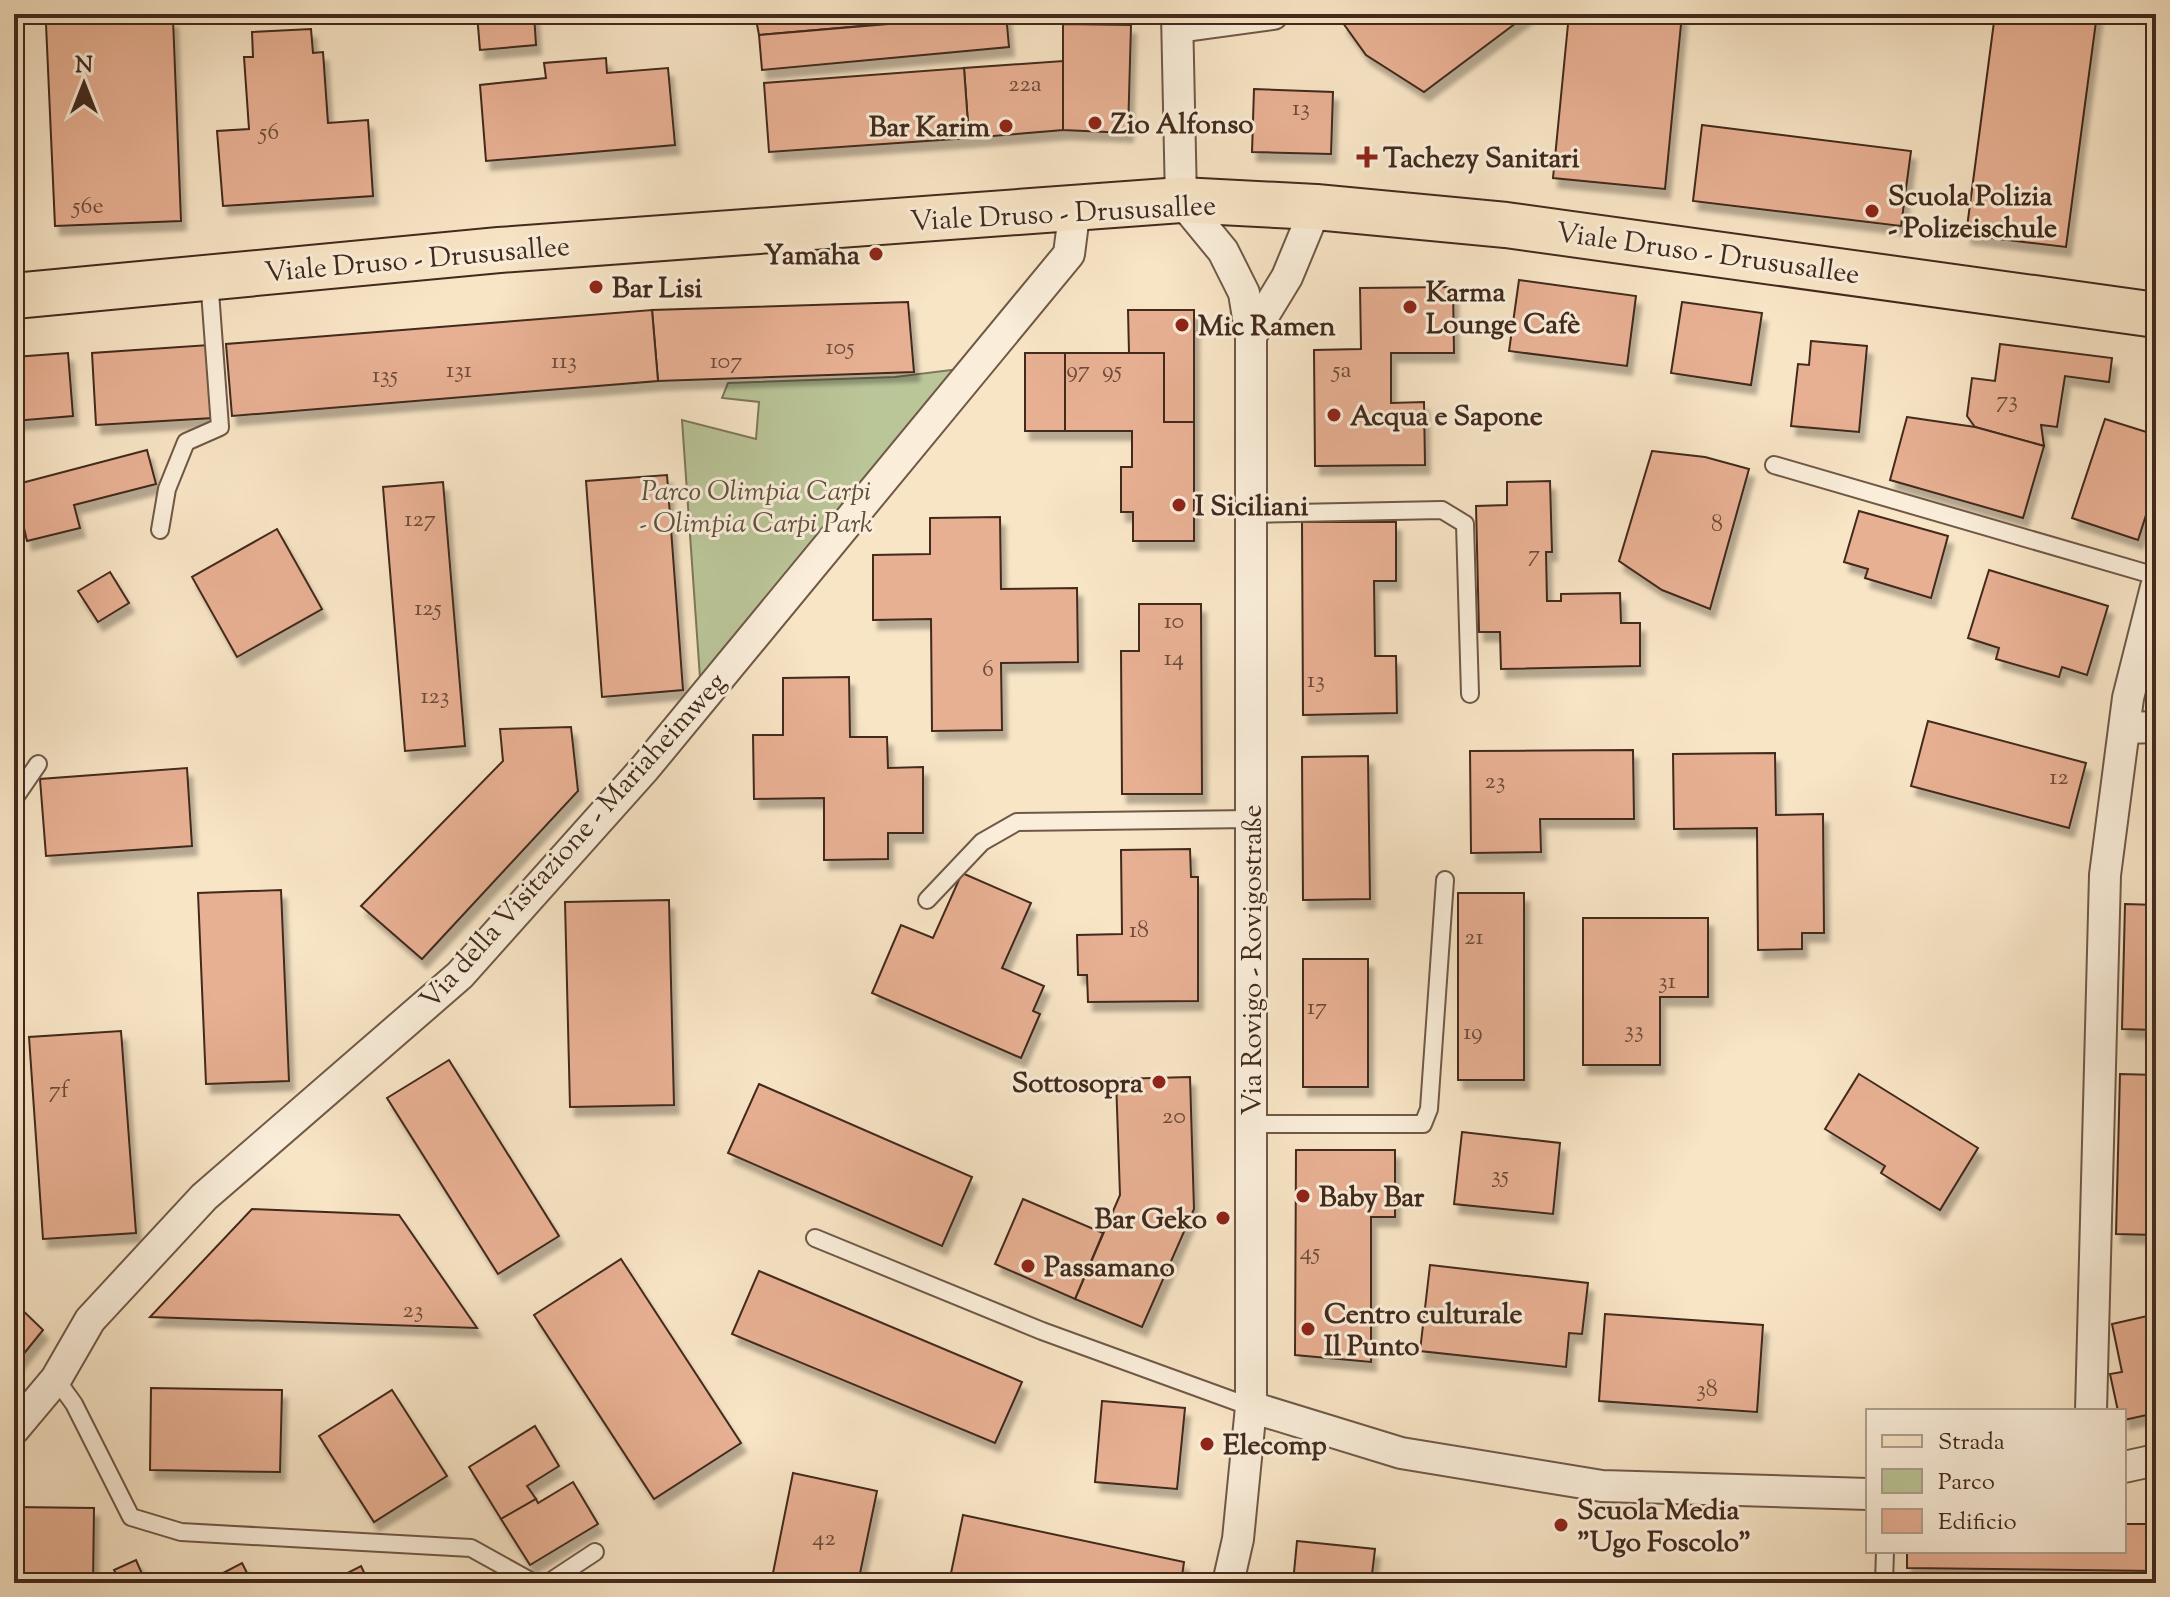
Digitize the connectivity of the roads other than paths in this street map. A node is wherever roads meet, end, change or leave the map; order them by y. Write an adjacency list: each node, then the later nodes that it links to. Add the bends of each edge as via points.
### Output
1 (1273, 14): 2 (street)
2 (1178, 20): 3 (street)
3 (1181, 200): 4 (main road, Viale Druso - Drususallee); 5 (main road, Viale Druso - Drususallee); 9 (street, Via Rovigo - Rovigostraße, via 1223,251 1244,293)
4 (1075, 207): 6 (main road, Viale Druso - Drususallee); 25 (street, Via della Visitazione - Mariaheimweg, via 1069,254 645,768 460,975 204,1197 90,1320)
5 (1316, 207): 8 (main road, Viale Druso - Drususallee, via 1628,240); 9 (street, via 1287,277)
6 (209, 277): 7 (main road, Viale Druso - Drususallee); 12 (lane, via 220,427 186,442 167,489)
7 (14, 296)
8 (2156, 315)
9 (1251, 336): 11 (street, Via Rovigo - Rovigostraße)
10 (1774, 465): 13 (lane)
11 (1251, 514): 15 (lane, via 1442,510 1465,524); 20 (street, Via Rovigo - Rovigostraße)
12 (160, 530)
13 (2156, 576)
14 (2156, 587): 17 (street)
15 (1470, 694)
16 (2156, 727): 17 (street)
17 (2125, 728): 27 (street, via 2105,875)
18 (38, 764): 19 (lane)
19 (14, 799)
20 (1251, 819): 22 (lane, via 1017,822 982,842); 23 (street, Via Rovigo - Rovigostraße)
21 (1445, 880): 23 (lane, via 1429,1109 1423,1124)
22 (927, 900)
23 (1251, 1124): 26 (street, Via Rovigo - Rovigostraße)
24 (815, 1238): 26 (lane, via 1042,1331)
25 (56, 1379): 28 (street, Via della Visitazione - Mariaheimweg); 34 (lane, via 131,1517 181,1532 471,1548)
26 (1251, 1407): 31 (street, via 1401,1453 1602,1486); 36 (street, Via Rovigo - Rovigostraße, via 1238,1539)
27 (2091, 1409)
28 (14, 1429)
29 (2156, 1460): 30 (street)
30 (2126, 1467)
31 (1866, 1494)
32 (595, 1552): 35 (lane)
33 (1885, 1553): 37 (lane)
34 (534, 1583)
35 (548, 1583)
36 (1228, 1583)
37 (1884, 1583)

